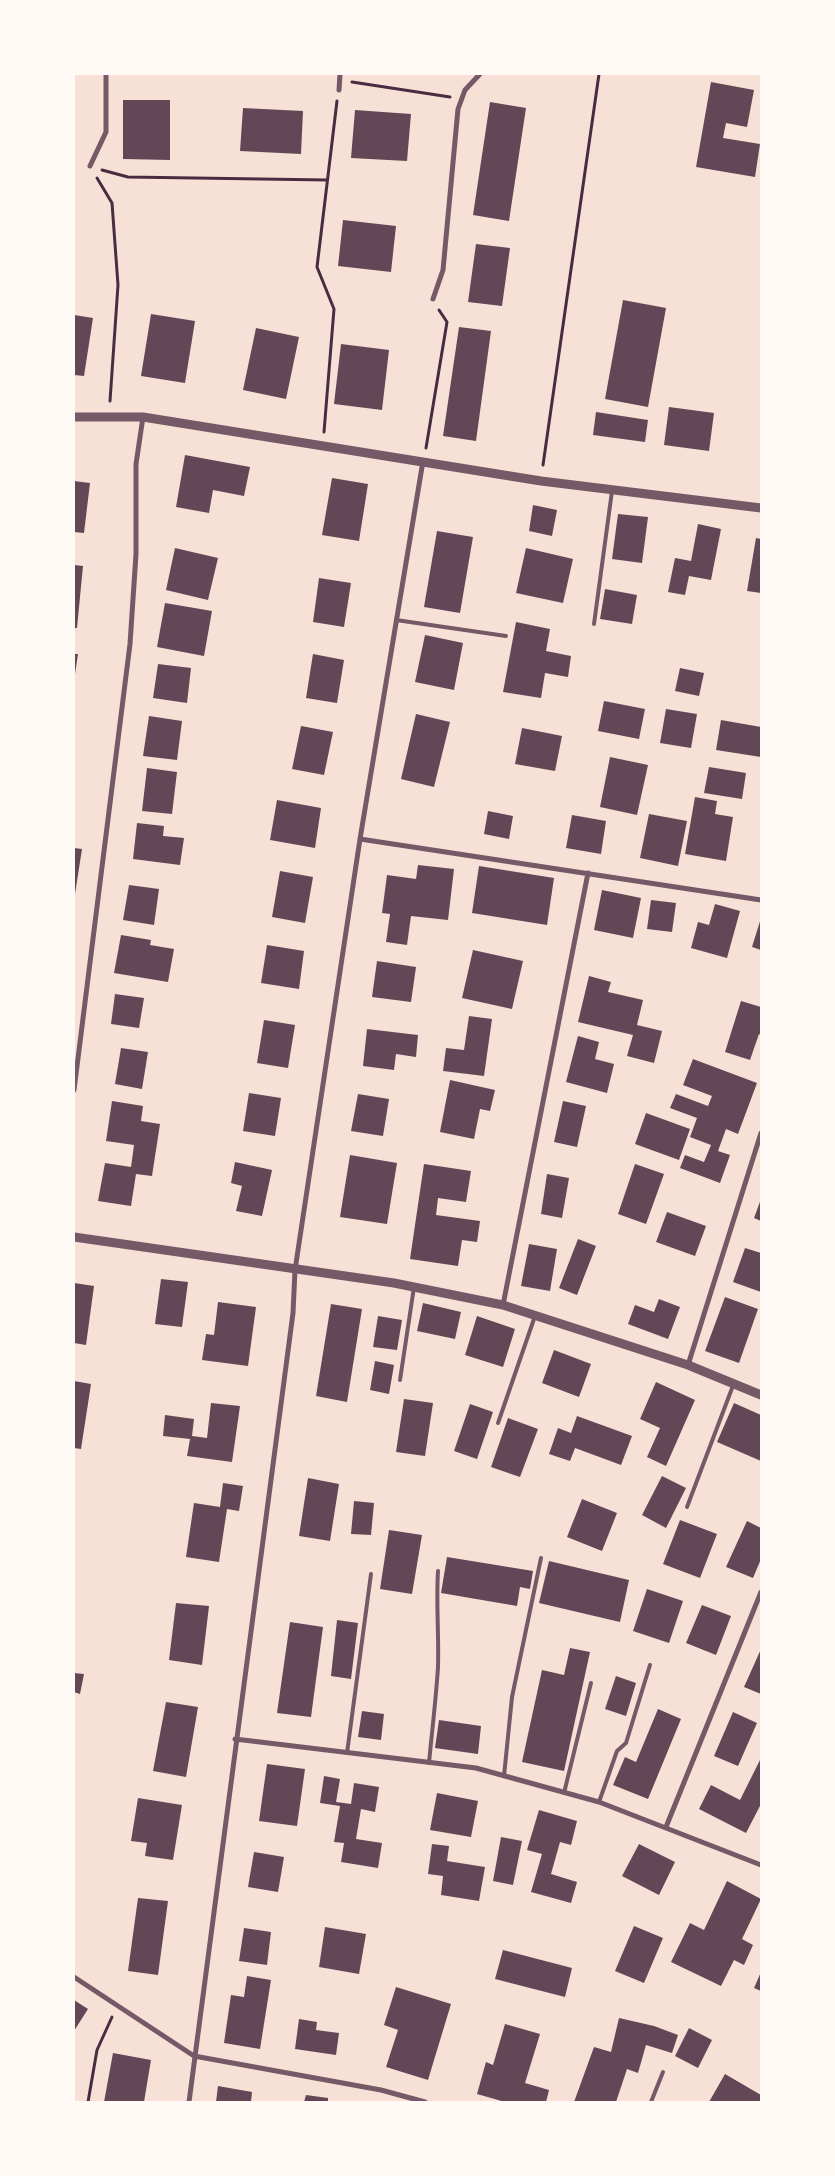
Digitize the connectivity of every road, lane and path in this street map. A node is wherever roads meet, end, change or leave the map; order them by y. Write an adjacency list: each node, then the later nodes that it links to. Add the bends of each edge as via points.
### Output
1 (106, 74): 8 (street, via 106,132)
2 (340, 74): 5 (street)
3 (480, 74): 7 (street, via 472,80)
4 (599, 74): 16 (path)
5 (339, 80): 6 (street); 7 (path)
6 (339, 90): 9 (path)
7 (461, 100): 10 (street, via 443,270)
8 (90, 166): 9 (path, via 128,177); 12 (path, via 112,203 118,285)
9 (327, 180): 14 (path, via 317,267 334,309)
10 (433, 299): 15 (path, via 446,322)
11 (74, 417): 12 (street)
12 (109, 417): 13 (street)
13 (143, 417): 14 (street); 25 (street, via 136,464 136,554 129,654)
14 (322, 447): 15 (street)
15 (423, 461): 16 (street); 19 (street)
16 (541, 481): 17 (street)
17 (612, 491): 18 (street); 20 (lane)
18 (761, 508)
19 (396, 620): 21 (lane); 22 (street)
20 (594, 624)
21 (506, 636)
22 (360, 839): 23 (street); 28 (street)
23 (588, 873): 24 (street); 30 (street)
24 (761, 900)
25 (74, 1090)
26 (761, 1133): 32 (street)
27 (74, 1237): 28 (street)
28 (295, 1270): 29 (street); 44 (street, via 293,1313)
29 (414, 1287): 30 (street); 33 (lane)
30 (503, 1305): 31 (street)
31 (535, 1316): 32 (street); 36 (lane)
32 (688, 1365): 34 (street)
33 (400, 1380)
34 (734, 1383): 35 (street); 37 (lane)
35 (761, 1394)
36 (498, 1423)
37 (687, 1507)
38 (541, 1558): 47 (lane, via 512,1697)
39 (438, 1571): 46 (lane, via 438,1668)
40 (371, 1574): 45 (lane)
41 (761, 1592): 50 (street)
42 (650, 1665): 49 (lane, via 626,1743 618,1751)
43 (591, 1683): 48 (lane)
44 (235, 1739): 45 (street); 54 (street)
45 (347, 1753): 46 (street)
46 (429, 1763): 47 (street, via 476,1768)
47 (504, 1776): 48 (street)
48 (564, 1793): 49 (street)
49 (599, 1802): 50 (street)
50 (666, 1827): 51 (street)
51 (761, 1865)
52 (74, 1977): 53 (street)
53 (118, 2005): 54 (street); 56 (path, via 97,2050)
54 (194, 2056): 57 (street); 58 (street, via 381,2090)
55 (663, 2072): 59 (lane)
56 (88, 2102)
57 (189, 2102)
58 (425, 2102)
59 (651, 2102)

